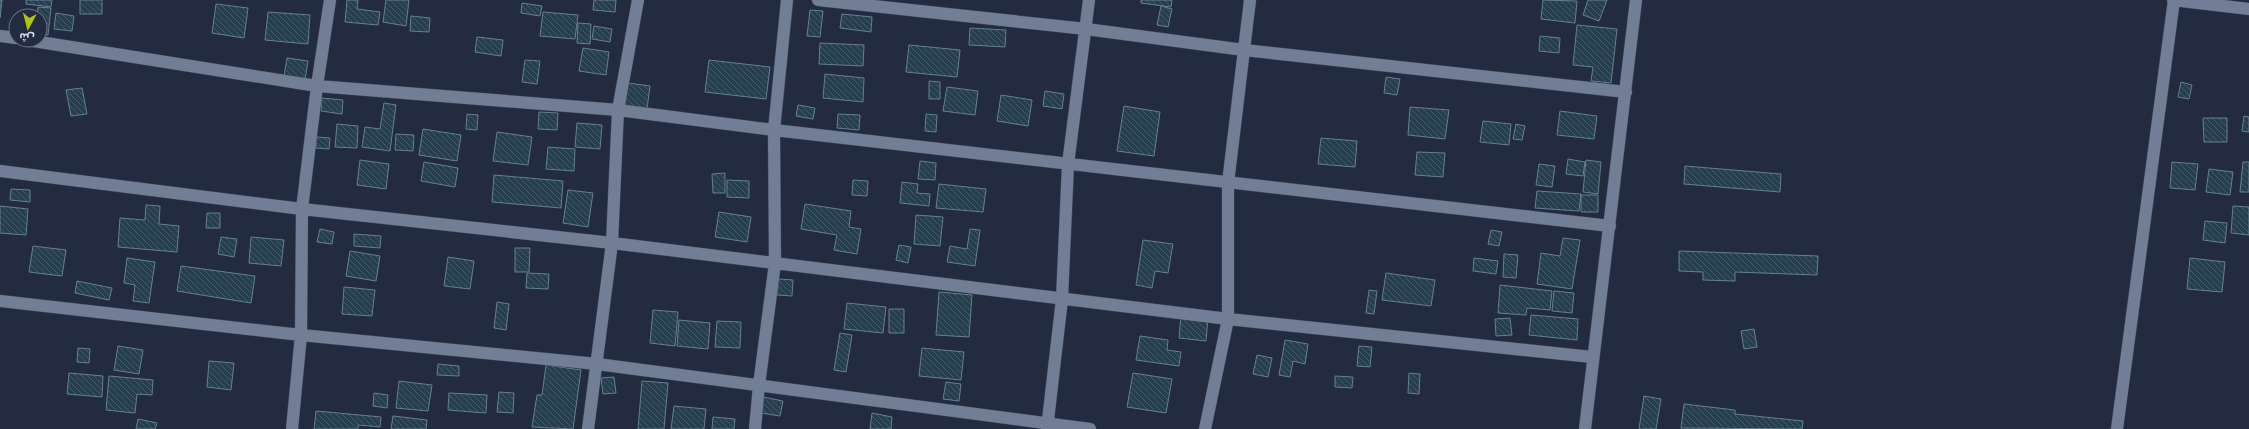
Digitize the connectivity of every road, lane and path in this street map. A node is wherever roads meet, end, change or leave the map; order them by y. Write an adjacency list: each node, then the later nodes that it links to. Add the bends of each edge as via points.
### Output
1 (330, 0): 13 (street)
2 (638, 0): 15 (street)
3 (787, 0): 16 (street)
4 (818, 0): 10 (street)
5 (1089, 0): 10 (street)
6 (1250, 0): 12 (street)
7 (1636, 0): 14 (street)
8 (2174, 0): 9 (street); 38 (street)
9 (2249, 9)
10 (1086, 29): 12 (street); 17 (street)
11 (48, 43): 13 (street)
12 (1244, 50): 14 (street); 19 (street)
13 (317, 86): 15 (street); 20 (street)
14 (1626, 92): 21 (street)
15 (618, 110): 16 (street); 22 (street)
16 (774, 130): 17 (street); 23 (street)
17 (1068, 164): 19 (street); 24 (street)
18 (0, 170): 20 (street)
19 (1228, 182): 21 (street); 26 (street)
20 (302, 209): 22 (street); 27 (street)
21 (1610, 226): 28 (street)
22 (612, 243): 23 (street); 29 (street)
23 (775, 263): 24 (street); 30 (street)
24 (1062, 299): 26 (street); 31 (street)
25 (0, 301): 27 (street)
26 (1228, 319): 28 (street); 36 (street)
27 (301, 335): 29 (street); 32 (street)
28 (1592, 357): 37 (street)
29 (597, 364): 30 (street); 33 (street)
30 (758, 385): 31 (street); 34 (street)
31 (1047, 426): 35 (street)
32 (292, 429)
33 (588, 429)
34 (755, 429)
35 (1090, 429)
36 (1205, 429)
37 (1585, 429)
38 (2117, 429)

